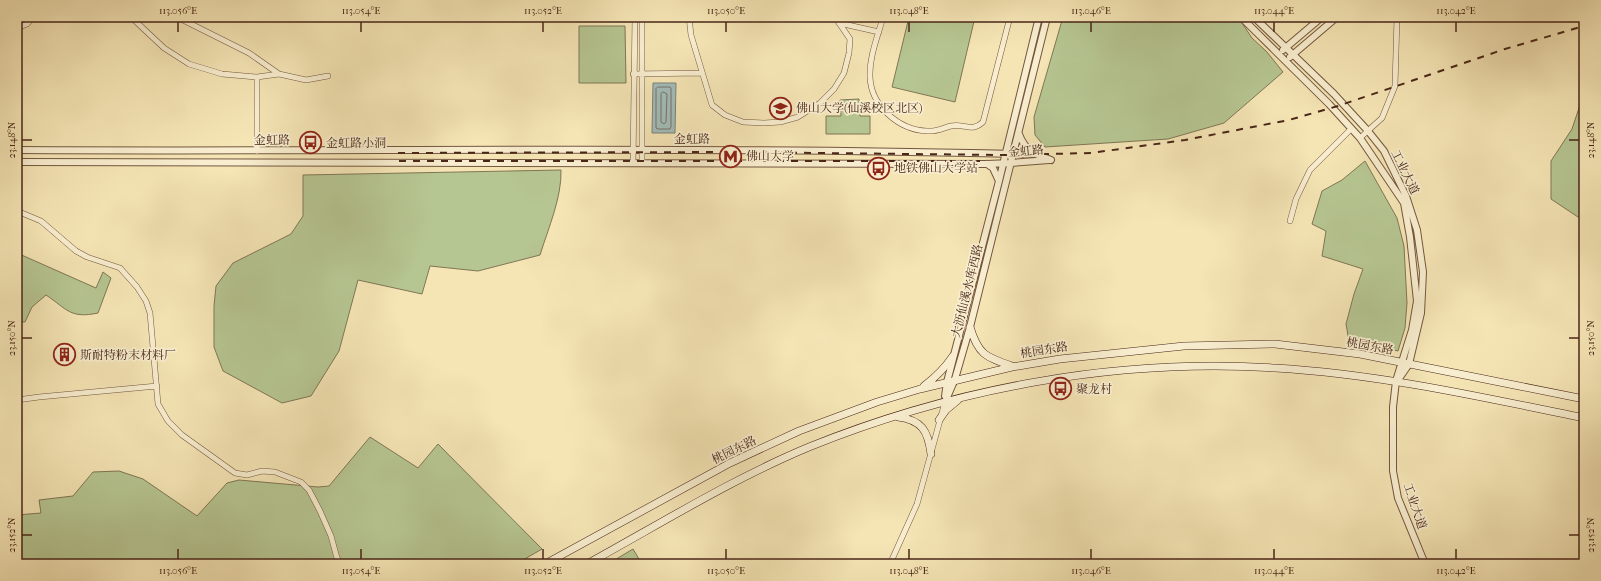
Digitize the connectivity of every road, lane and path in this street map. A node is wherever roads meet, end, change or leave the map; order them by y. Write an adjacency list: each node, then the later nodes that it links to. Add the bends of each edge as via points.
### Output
1 (33, 17): 18 (street, via 27,24)
2 (131, 17): 29 (street, via 164,48 189,64 222,74)
3 (177, 17): 25 (street, via 249,53)
4 (635, 17): 26 (street)
5 (642, 17): 27 (street)
6 (689, 17): 24 (street, via 690,35)
7 (835, 17): 17 (street)
8 (883, 17): 19 (street)
9 (1010, 17): 19 (street, via 983,122 973,128 952,125 935,131 916,130 902,124 880,107 870,78 871,61)
10 (1039, 17): 39 (street)
11 (1048, 17): 32 (street, 大沥仙溪水库西路)
12 (1240, 17): 21 (street)
13 (1254, 17): 20 (street, 工业大道)
14 (1322, 17): 20 (street)
15 (1337, 17): 22 (street)
16 (1397, 17): 31 (street, via 1395,86 1382,118)
17 (839, 23): 19 (street); 24 (street, via 850,39 844,72 834,89 820,103 798,117 764,124 743,122 725,115 712,105)
18 (17, 28)
19 (879, 32)
20 (1286, 47): 21 (street); 22 (street, 工业大道)
21 (1279, 54): 23 (street)
22 (1292, 54): 23 (street); 31 (street, 工业大道)
23 (1285, 60): 30 (street, 工业大道)
24 (702, 73): 27 (street)
25 (280, 74): 28 (street, via 306,80); 29 (street)
26 (633, 74): 27 (street); 35 (street)
27 (643, 74): 36 (street)
28 (328, 76)
29 (257, 78): 37 (street)
30 (1351, 129): 33 (street, 工业大道); 51 (street, via 1310,170 1296,199)
31 (1368, 131): 33 (street); 54 (street, 工业大道, via 1384,151 1406,196 1417,230 1422,272 1421,313)
32 (1019, 133): 38 (street, via 1021,142); 40 (street, 大沥仙溪水库西路)
33 (1360, 138): 54 (street, 工业大道, via 1404,203 1417,301)
34 (17, 150): 37 (street, 金虹路)
35 (633, 150): 36 (street, 金虹路); 37 (street, 金虹路); 43 (street)
36 (642, 150): 39 (street, 金虹路); 44 (street)
37 (257, 151)
38 (1033, 152): 40 (street, 金虹路); 42 (street, 金虹路, via 1051,160)
39 (1005, 154): 40 (street, 金虹路); 46 (street)
40 (1014, 154): 47 (street, 大沥仙溪水库西路)
41 (17, 162): 43 (street, 金虹路)
42 (1028, 162): 47 (street, 金虹路); 49 (street, via 1012,171)
43 (633, 163): 44 (street, 金虹路)
44 (642, 164): 45 (street, 金虹路)
45 (987, 164): 46 (street, 金虹路); 48 (street, via 993,168)
46 (1003, 164): 47 (street, 金虹路); 48 (street)
47 (1011, 164): 49 (street, 大沥仙溪水库西路)
48 (999, 181): 53 (street)
49 (1006, 182): 52 (street, 大沥仙溪水库西路)
50 (17, 211): 59 (street, via 41,221 76,251 120,268 137,287 150,313)
51 (1290, 221)
52 (970, 327): 55 (main road, via 975,343 984,354); 56 (street, 大沥仙溪水库西路)
53 (953, 356): 58 (street); 60 (main road, via 946,368)
54 (1405, 363): 55 (main road, 桃园东路, via 1360,354 1275,344 1184,346 1060,359); 57 (street, 工业大道); 62 (main road, 桃园东路)
55 (1012, 367): 56 (main road, 桃园东路)
56 (955, 380): 58 (main road, 桃园东路); 64 (street, 大沥仙溪水库西路)
57 (1396, 381): 61 (main road, via 1274,368 1187,366 1061,378); 66 (main road); 73 (street, 工业大道, via 1393,407 1393,471 1398,498)
58 (947, 382): 60 (main road, 桃园东路); 64 (street)
59 (157, 386): 63 (street); 69 (street, via 158,404 168,421 182,435 235,473 247,475 262,471 275,472 301,482 309,490 320,511)
60 (920, 389): 70 (main road, 桃园东路, via 799,431 730,463)
61 (966, 397): 64 (main road); 67 (main road, via 955,402)
62 (1584, 399)
63 (17, 400)
64 (944, 402): 65 (main road); 67 (street, 大沥仙溪水库西路)
65 (894, 417): 68 (main road, via 918,423 926,432); 71 (main road, via 807,448 739,480)
66 (1584, 418)
67 (939, 420): 68 (street, 大沥仙溪水库西路)
68 (931, 454): 72 (street, 大沥仙溪水库西路, via 917,504)
69 (341, 564)
70 (545, 564)
71 (587, 564)
72 (890, 564)
73 (1425, 564)

